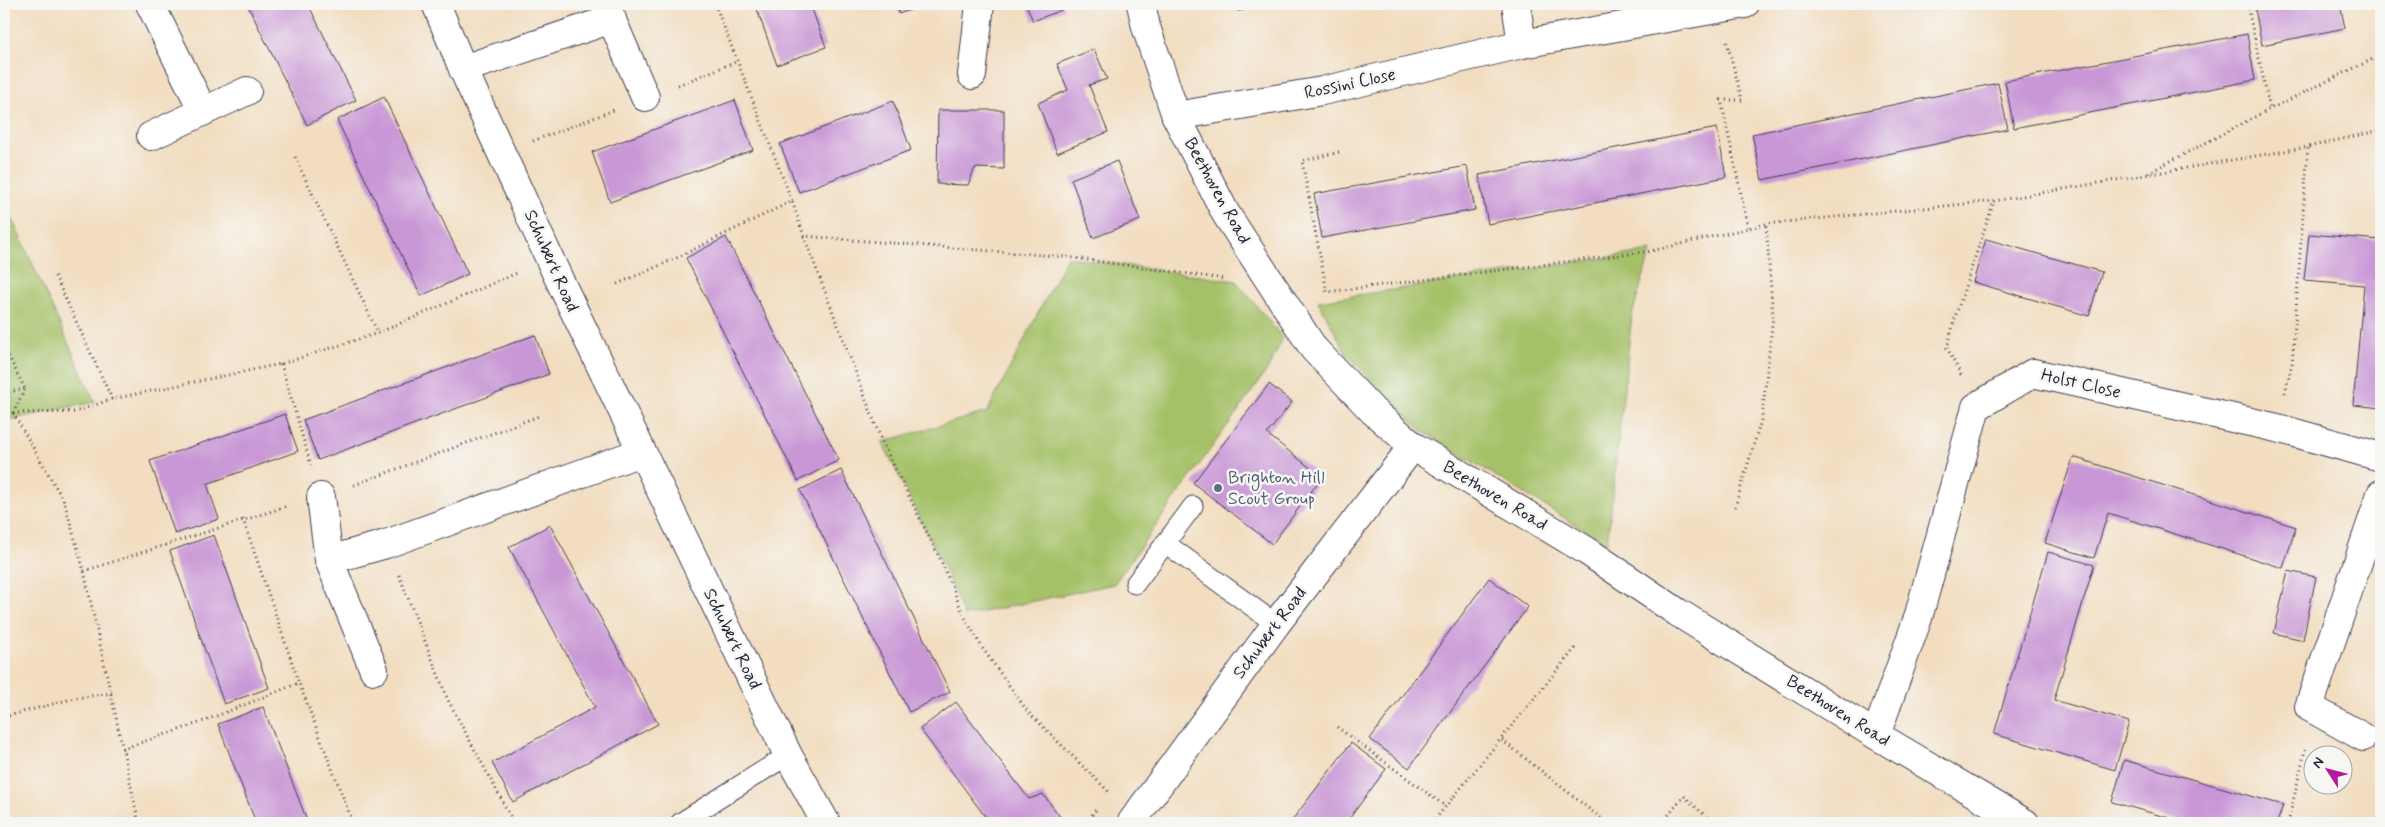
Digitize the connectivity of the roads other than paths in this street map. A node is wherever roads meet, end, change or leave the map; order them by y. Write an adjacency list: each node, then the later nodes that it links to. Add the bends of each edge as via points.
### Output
1 (150, 4): 13 (street)
2 (436, 4): 9 (street, Schubert Road)
3 (980, 4): 10 (street)
4 (1141, 4): 14 (street, Beethoven Road)
5 (1516, 4): 8 (street)
6 (1745, 4): 8 (street, Rossini Close)
7 (609, 12): 9 (street); 12 (street)
8 (1522, 44): 14 (street, Rossini Close, via 1322,91)
9 (463, 69): 17 (street, Schubert Road)
10 (972, 75)
11 (247, 90): 13 (street)
12 (646, 97)
13 (203, 111): 15 (street)
14 (1176, 116): 16 (street, Beethoven Road, via 1226,214 1314,348 1373,411)
15 (151, 136)
16 (1413, 446): 25 (street, Schubert Road); 27 (street, Beethoven Road, via 1587,551 1676,612)
17 (641, 452): 23 (street, via 386,544); 29 (street, Schubert Road)
18 (2381, 457): 27 (street, Holst Close, via 2277,428 2033,373 1976,407 1918,618)
19 (2381, 494): 28 (street, via 2310,706)
20 (321, 497): 23 (street)
21 (1194, 506): 22 (lane)
22 (1165, 543): 24 (lane); 25 (lane)
23 (329, 560): 26 (street)
24 (1135, 584)
25 (1276, 624): 32 (street, Schubert Road)
26 (374, 670)
27 (1876, 735): 33 (street, Beethoven Road)
28 (2363, 737)
29 (788, 755): 30 (lane); 31 (street, Schubert Road)
30 (680, 823)
31 (826, 823)
32 (1131, 823)
33 (2025, 823)

